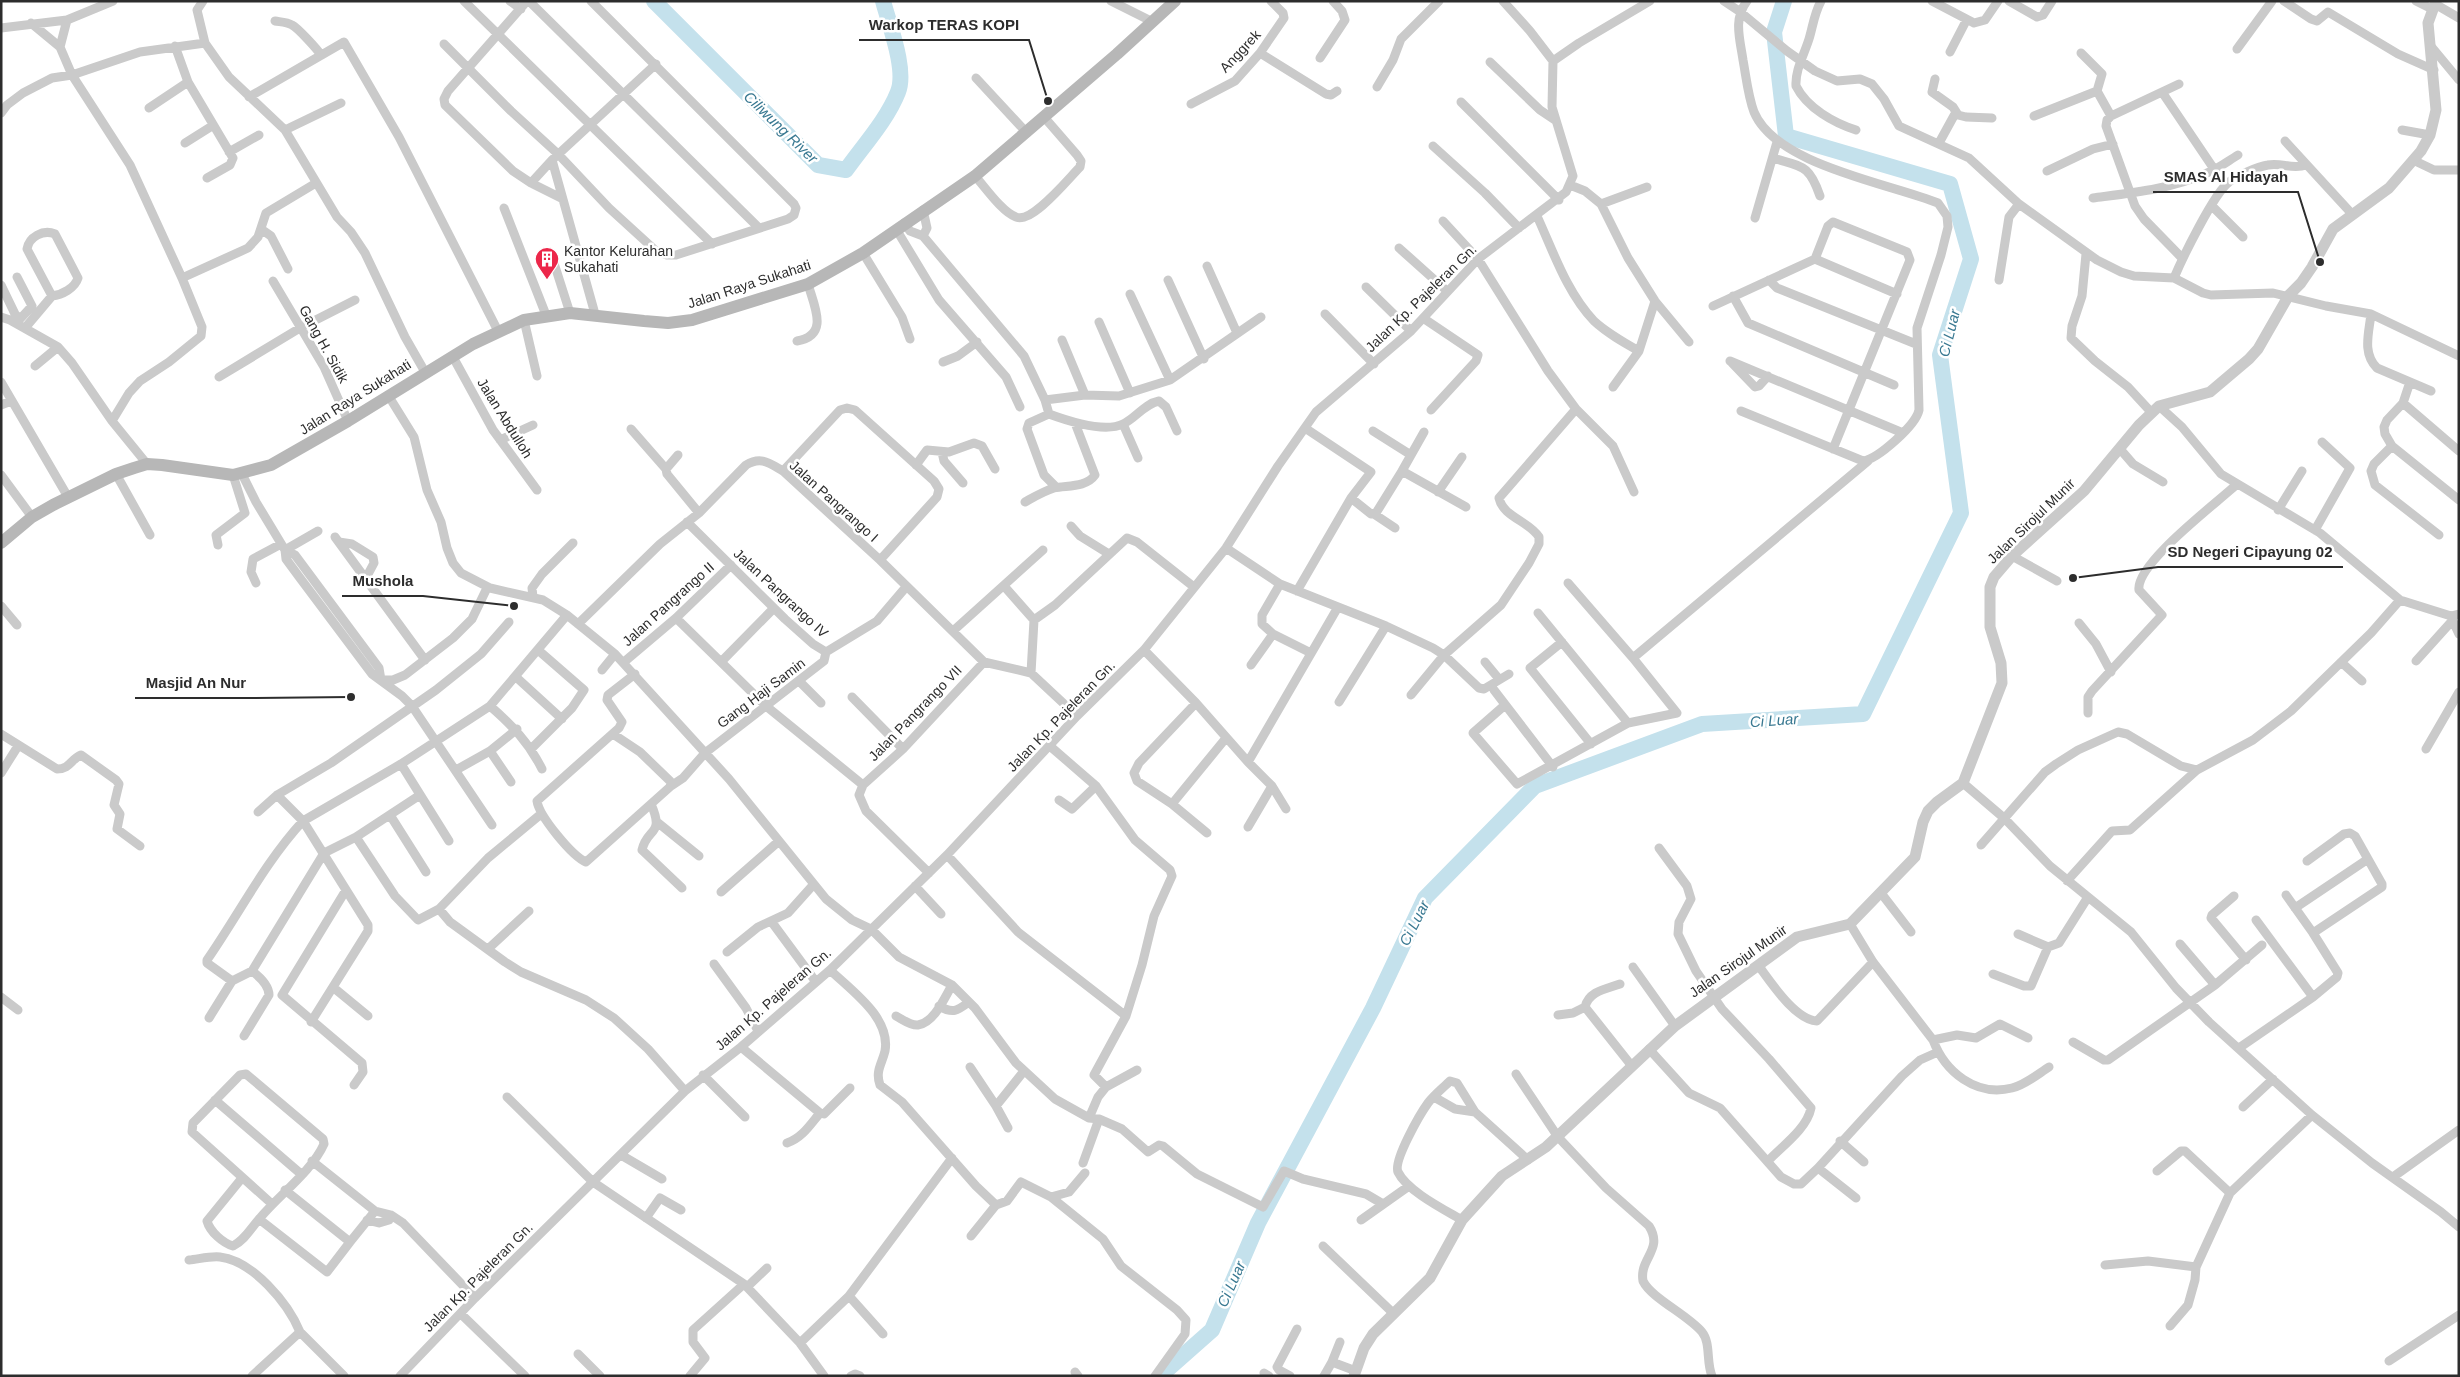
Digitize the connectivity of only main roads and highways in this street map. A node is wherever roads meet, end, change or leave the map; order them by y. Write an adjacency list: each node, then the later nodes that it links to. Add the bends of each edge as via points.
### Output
1 (1175, 1): 2 (main road, Jalan Raya Sukahati, via 975,176 863,253 808,284 692,320 644,321 570,313 524,320 498,330 271,465 238,474 213,474 180,466 148,464 116,474 68,497 32,517)
2 (1, 543)

